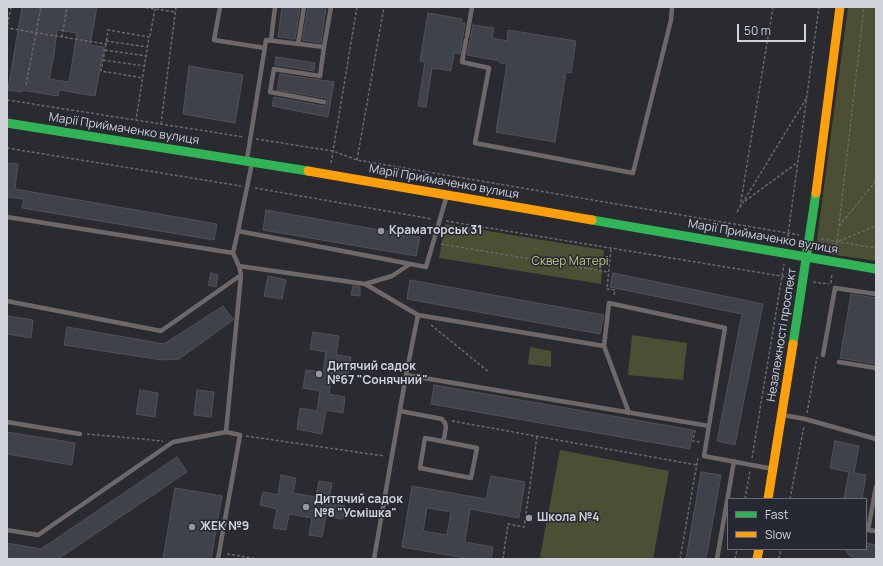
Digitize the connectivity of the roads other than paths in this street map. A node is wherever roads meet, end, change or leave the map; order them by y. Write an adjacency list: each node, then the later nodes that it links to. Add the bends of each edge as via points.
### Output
1 (220, 7): 11 (lane, via 214,40)
2 (275, 7): 8 (lane)
3 (304, 7): 9 (lane)
4 (330, 7): 10 (lane)
5 (472, 7): 6 (lane, via 462,62 489,68 475,143 633,173)
6 (672, 7)
7 (840, 7): 19 (street, Незалежності проспект)
8 (270, 40): 9 (lane); 11 (lane, via 266,40)
9 (298, 44): 10 (lane)
10 (324, 47): 12 (lane, via 320,76 274,69 270,92)
11 (265, 48): 14 (lane, via 250,138)
12 (324, 102)
13 (7, 123): 14 (street, Марії Приймаченко вулиця)
14 (250, 162): 15 (street, Марії Приймаченко вулиця); 17 (lane)
15 (447, 195): 19 (street, Марії Приймаченко вулиця); 20 (lane, via 426,267)
16 (7, 217): 18 (lane)
17 (238, 231): 18 (lane); 20 (lane)
18 (233, 253): 21 (lane)
19 (806, 257): 22 (street, Марії Приймаченко вулиця); 35 (street, Незалежності проспект)
20 (410, 264): 24 (lane, via 392,276)
21 (239, 266): 23 (lane); 24 (lane)
22 (876, 268)
23 (241, 275): 26 (lane, via 161,330); 38 (lane)
24 (365, 284): 27 (lane)
25 (876, 294): 29 (lane, via 836,288)
26 (7, 301)
27 (418, 315): 28 (lane); 32 (lane)
28 (604, 346): 34 (lane); 37 (lane, via 609,303 725,328)
29 (823, 355)
30 (839, 362): 31 (lane)
31 (876, 368)
32 (406, 375): 33 (lane); 34 (lane)
33 (400, 411): 41 (lane, via 442,420 446,427); 51 (lane)
34 (628, 413): 37 (lane)
35 (782, 415): 40 (lane); 43 (street, Незалежності проспект)
36 (7, 422): 39 (lane)
37 (709, 426): 42 (lane, via 704,456)
38 (226, 432): 48 (lane, via 173,442 38,535); 50 (lane, via 240,435)
39 (80, 434)
40 (876, 439)
41 (444, 441): 41 (lane, via 425,438 420,468 472,478 477,448)
42 (734, 461): 43 (lane); 45 (lane)
43 (773, 469): 46 (street, Незалежності проспект)
44 (876, 487): 49 (lane, via 868,530)
45 (728, 498)
46 (768, 498)
47 (727, 501): 52 (lane)
48 (7, 530)
49 (876, 531)
50 (218, 559)
51 (374, 559)
52 (717, 559)

